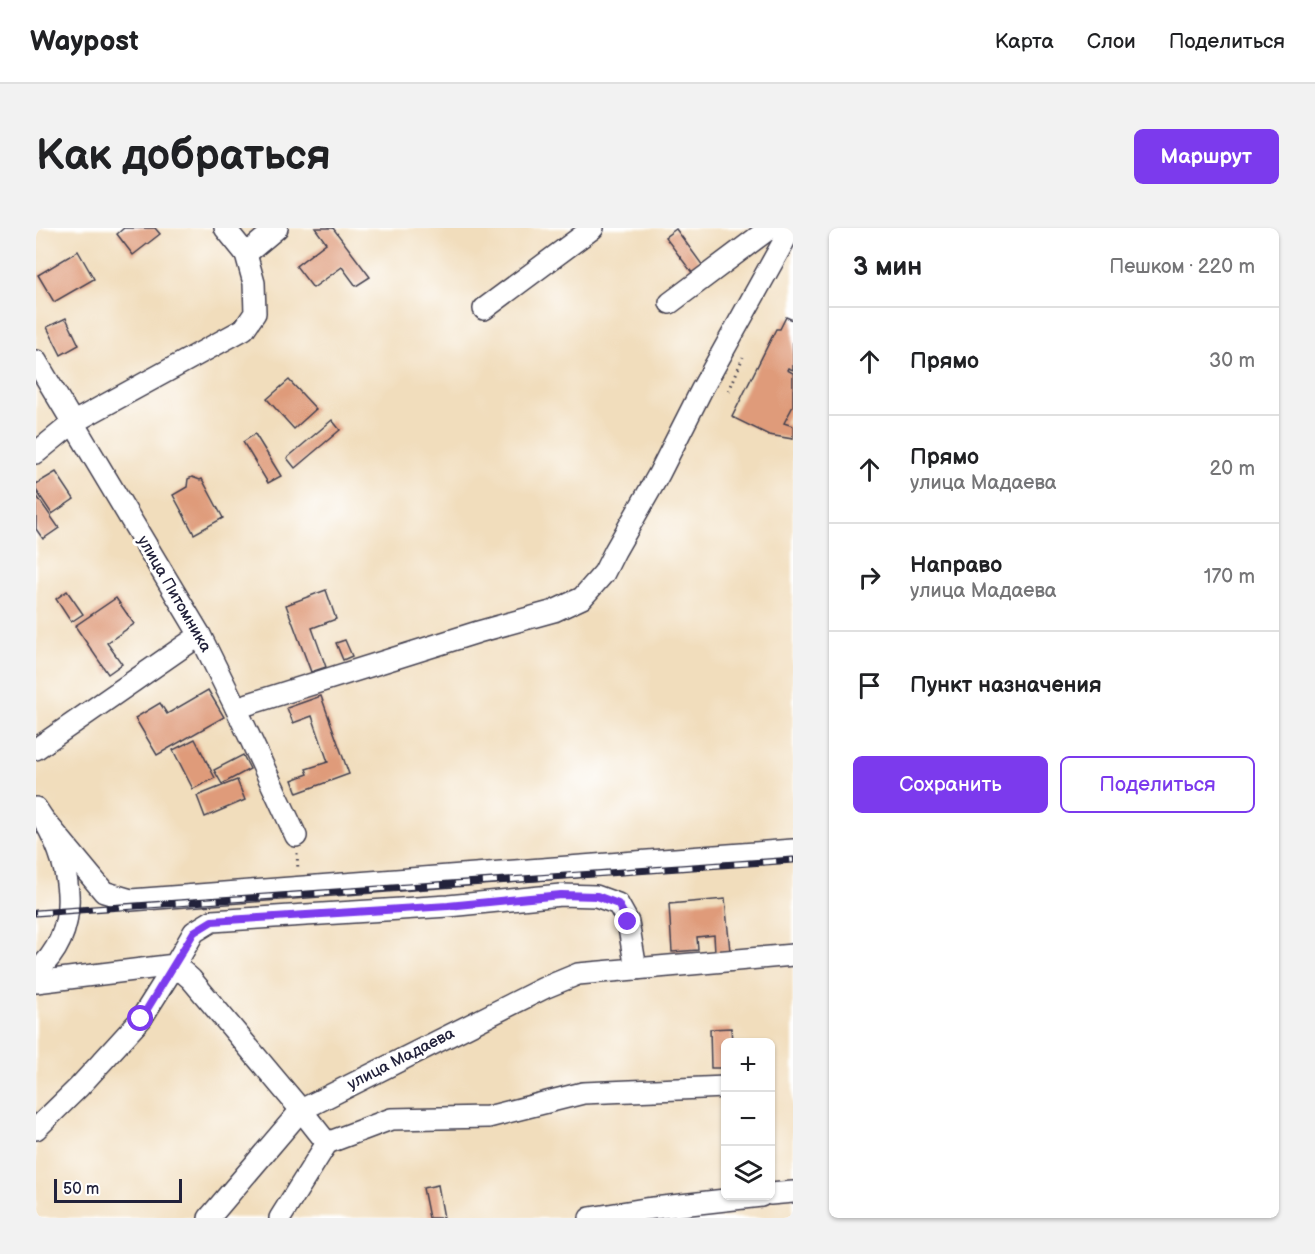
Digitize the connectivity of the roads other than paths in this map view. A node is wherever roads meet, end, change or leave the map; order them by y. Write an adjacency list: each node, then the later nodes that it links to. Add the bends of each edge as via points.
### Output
1 (225, 228): 6 (street)
2 (277, 228): 6 (street)
3 (593, 228): 8 (street)
4 (770, 228): 7 (street)
5 (789, 228): 13 (street, via 604,573 582,598 554,611)
6 (246, 254): 10 (street, via 254,283 255,313 244,329)
7 (670, 303)
8 (484, 309)
9 (36, 361): 10 (street, улица Питомника)
10 (74, 422): 11 (street); 12 (street, улица Питомника)
11 (36, 453)
12 (200, 635): 13 (street, улица Питомника); 14 (street)
13 (236, 708): 16 (street, улица Питомника)
14 (36, 749)
15 (41, 814): 17 (street, via 104,892 131,900); 21 (street, via 65,871 69,910 54,954)
16 (296, 836)
17 (793, 850)
18 (793, 955): 20 (street, улица Мадаева)
19 (175, 965): 20 (street, via 194,932 212,921 561,895 597,896 618,904 628,922); 22 (street); 24 (street); 25 (street, via 141,1019)
20 (636, 969): 24 (street, улица Мадаева, via 578,974 544,988)
21 (36, 972)
22 (36, 982)
23 (721, 1087): 26 (street, via 584,1093 488,1117 391,1119)
24 (301, 1110): 26 (street); 30 (street, улица Мадаева)
25 (36, 1129)
26 (327, 1143): 31 (street)
27 (793, 1192): 28 (street)
28 (775, 1194)
29 (725, 1200): 32 (street)
30 (209, 1218)
31 (280, 1218)
32 (590, 1218)

